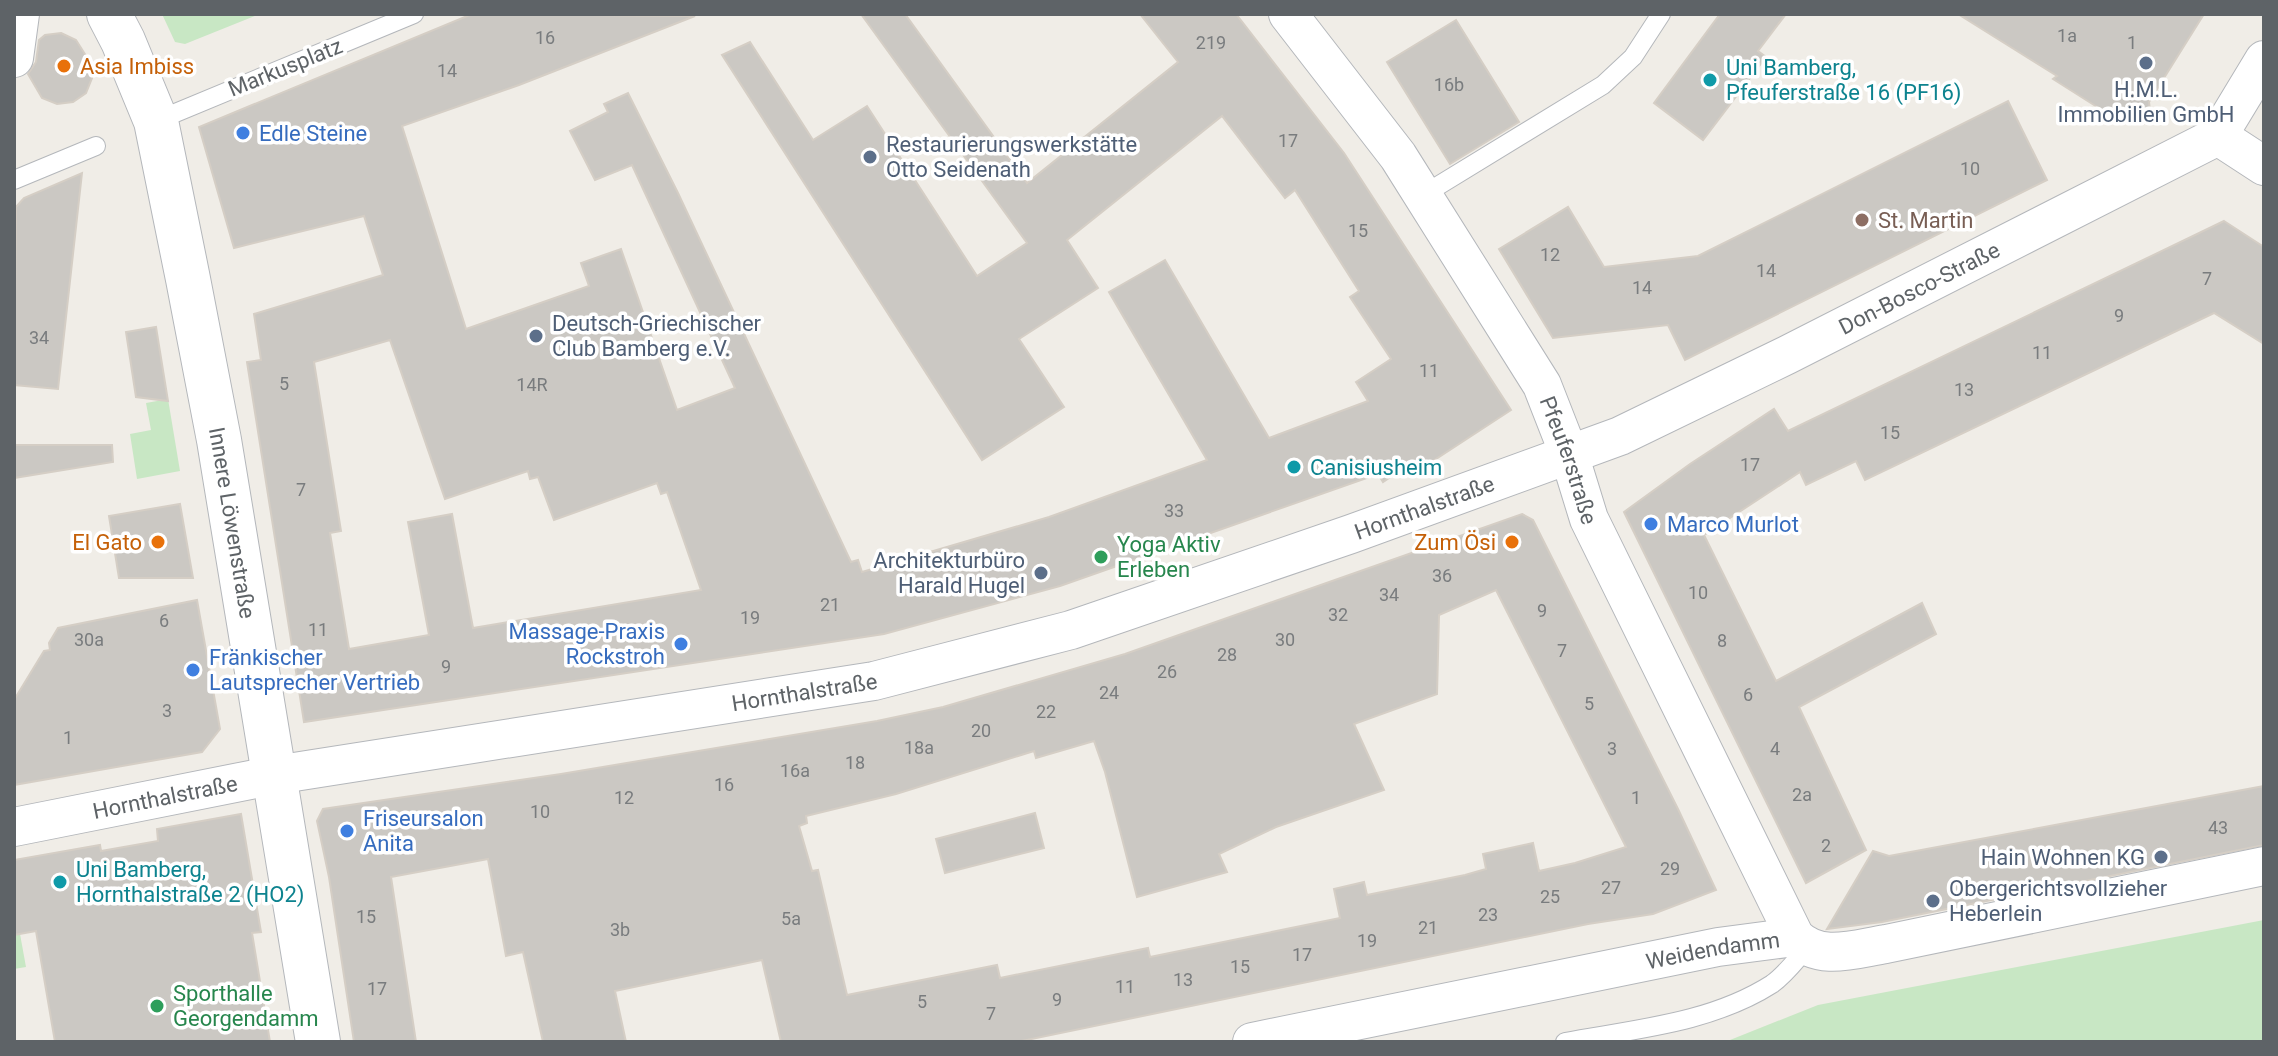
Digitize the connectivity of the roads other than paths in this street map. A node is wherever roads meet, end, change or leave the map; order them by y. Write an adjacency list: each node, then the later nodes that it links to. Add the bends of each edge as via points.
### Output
1 (20, 14): 6 (street)
2 (109, 14): 8 (street, Innere Löwenstraße)
3 (414, 14): 8 (lane, Markusplatz)
4 (1288, 14): 13 (street, Pfeuferstraße)
5 (1661, 14): 13 (lane, via 1633,57 1603,85)
6 (14, 58)
7 (2264, 60): 9 (street)
8 (156, 121): 15 (street, Innere Löwenstraße, via 219,440)
9 (2218, 136): 11 (street); 14 (street, Don-Bosco-Straße, via 1787,355 1620,436)
10 (96, 146): 12 (lane)
11 (2264, 166)
12 (14, 180)
13 (1423, 195): 14 (street, Pfeuferstraße, via 1542,385)
14 (1569, 454): 15 (street, Hornthalstraße, via 1071,630 939,666 874,681); 18 (street, Pfeuferstraße, via 1589,519)
15 (275, 775): 16 (street, Hornthalstraße); 19 (street, Innere Löwenstraße)
16 (14, 827)
17 (2264, 866): 18 (street, Weidendamm, via 1886,944 1824,953)
18 (1801, 943): 20 (street, Weidendamm, via 1718,947); 21 (lane, via 1775,982 1734,1005 1694,1018)
19 (318, 1042)
20 (1252, 1042)
21 (1565, 1042)

